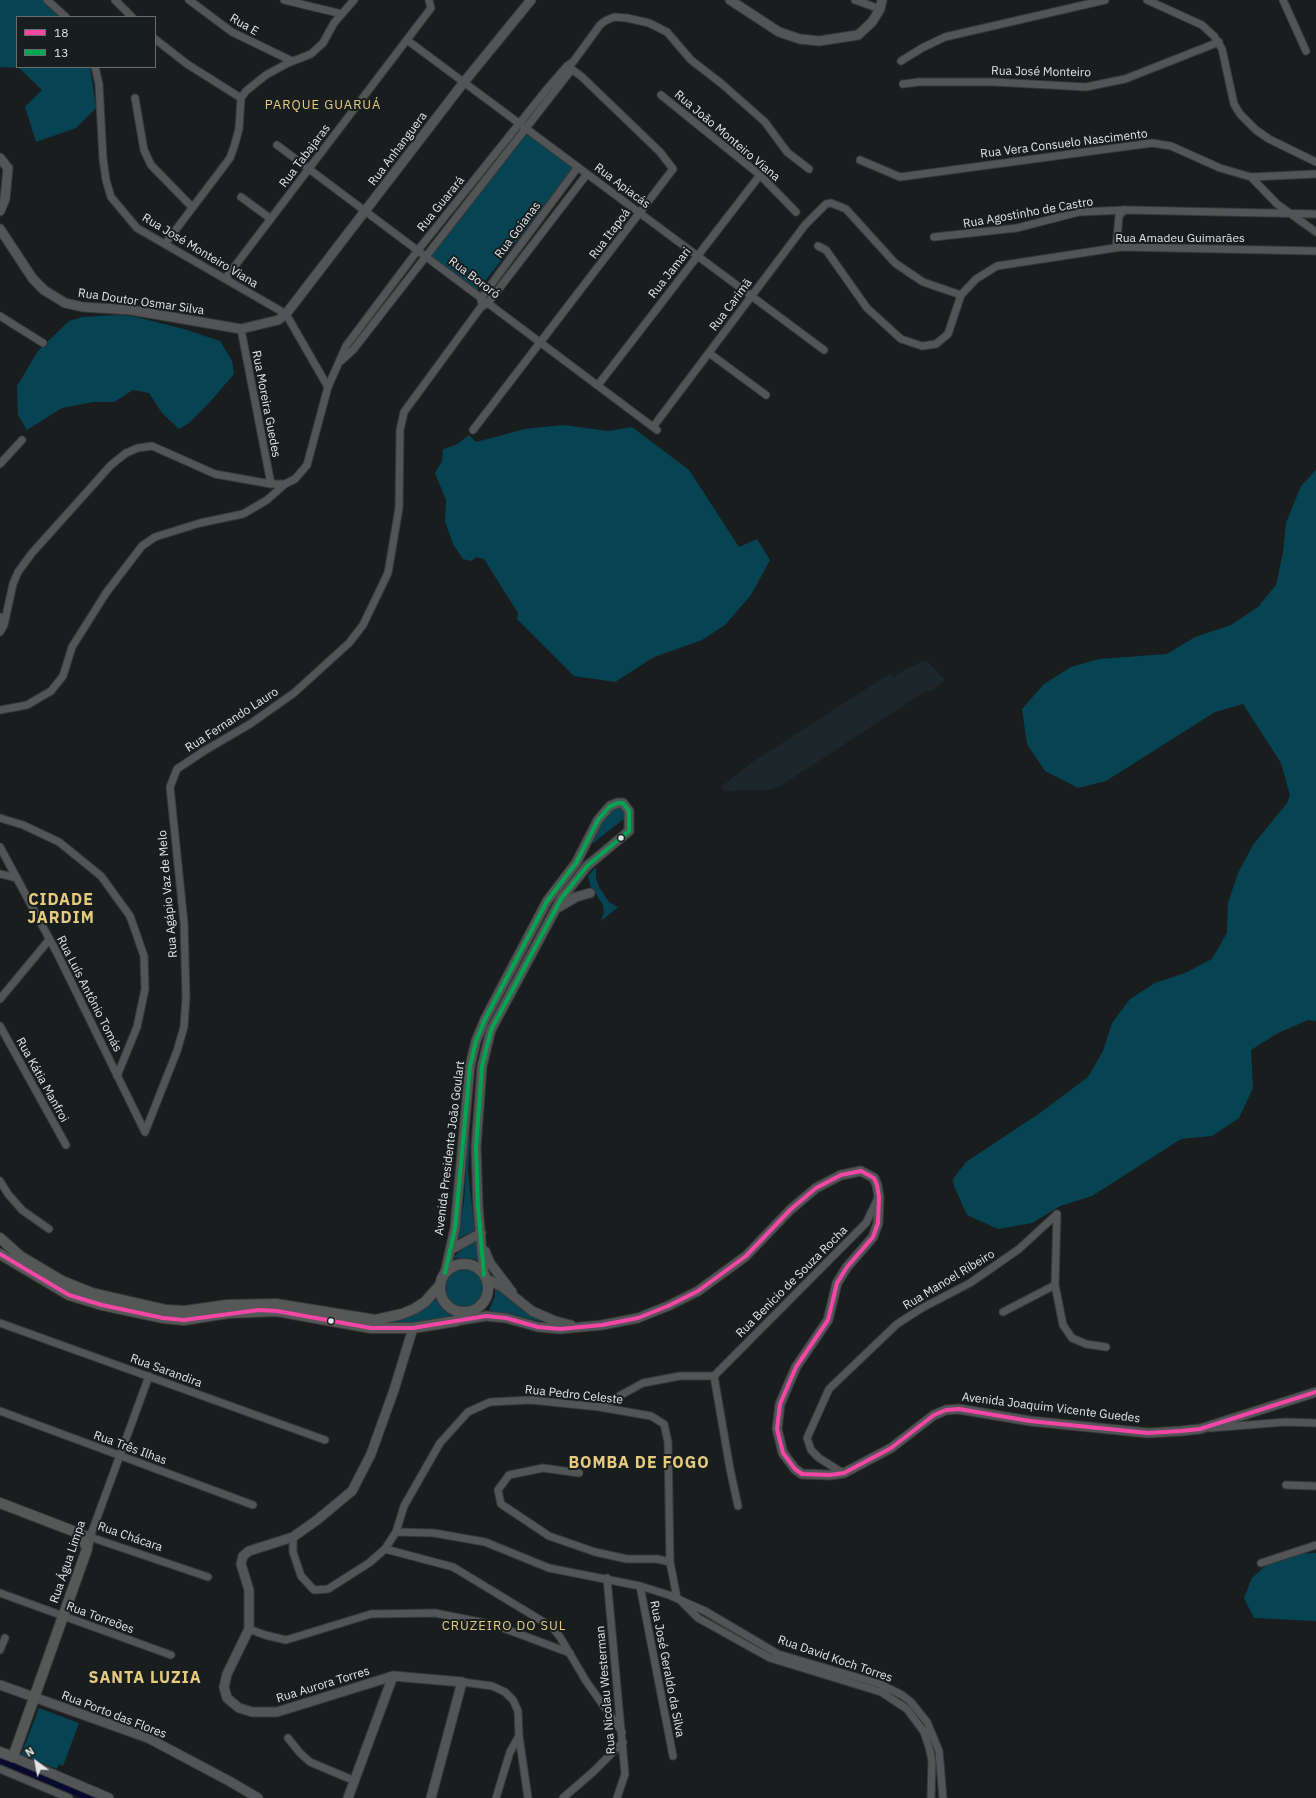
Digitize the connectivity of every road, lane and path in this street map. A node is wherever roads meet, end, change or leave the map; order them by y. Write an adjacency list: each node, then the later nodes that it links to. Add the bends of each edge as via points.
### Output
1 (47, 0): 15 (street)
2 (115, 0): 16 (street)
3 (189, 0): 21 (street, Rua E, via 232,32)
4 (284, 0): 14 (street)
5 (354, 0): 14 (street)
6 (429, 0): 18 (street, Rua Tabajaras, via 431,8)
7 (531, 0): 25 (street, Rua Anhanguera)
8 (730, 0): 13 (street, via 779,32 800,39 819,41 858,35 872,22)
9 (855, 0): 13 (street)
10 (1105, 0): 22 (street, via 945,37)
11 (1146, 0): 19 (street, via 1202,26)
12 (1283, 0): 20 (street)
13 (881, 4)
14 (342, 14): 21 (street, via 323,43 311,54)
15 (65, 16)
16 (131, 16)
17 (156, 40): 29 (street, via 187,64)
18 (407, 40): 25 (street, Rua Apiacás); 39 (street, Rua Tabajaras)
19 (1219, 42): 26 (street, Rua José Monteiro, via 1125,79 1086,87 994,82); 35 (street, via 1234,104 1240,114 1269,139)
20 (1306, 51)
21 (292, 61): 29 (street, via 266,75)
22 (901, 62)
23 (570, 66): 30 (street, Rua Guarará); 31 (street, Rua Guarará); 40 (street, via 600,25 609,19 620,17 648,23 667,32 691,60 764,122 787,152); 51 (street, Rua Itapoá, via 660,152 673,169)
24 (95, 68): 58 (street, Rua José Monteiro Viana, via 99,84 103,159 111,197 137,228)
25 (464, 82): 30 (street, Rua Apiacás); 49 (street, Rua Anhanguera)
26 (903, 84)
27 (660, 95): 43 (street, Rua João Monteiro Viana)
28 (135, 98): 46 (street, via 144,150 151,165)
29 (241, 98): 46 (street, via 240,121 234,148 223,167)
30 (519, 124): 31 (street, Rua Apiacás); 36 (street, Rua Guarará)
31 (526, 128): 37 (street, Rua Apiacás); 38 (street, Rua Guarará)
32 (277, 144): 39 (street, Rua Bororó)
33 (0, 158): 48 (street, via 8,168 5,199)
34 (860, 160): 44 (street, Rua Vera Consuelo Nascimento, via 900,177 1152,143 1171,146 1220,168)
35 (1316, 162)
36 (488, 163): 38 (street); 61 (street, Rua Guarará)
37 (578, 167): 41 (street, Rua Apiacás); 68 (street, Rua Goianas)
38 (494, 168): 63 (street, Rua Guarará)
39 (309, 169): 49 (street, Rua Bororó); 54 (street, Rua Tabajaras)
40 (809, 169)
41 (587, 174): 51 (street, Rua Apiacás); 69 (street, Rua Goianas)
42 (1316, 174): 44 (street, Rua Vera Consuelo Nascimento)
43 (760, 175): 50 (street, Rua João Monteiro Viana); 64 (street, Rua Jamari)
44 (1251, 177): 52 (street, via 1267,196)
45 (241, 197): 54 (street)
46 (192, 207): 58 (street)
47 (1124, 210): 52 (street, Rua Agostinho de Castro); 57 (street, Rua Agostinho de Castro, via 1079,212 1017,228); 60 (street, via 1119,216)
48 (0, 211)
49 (366, 211): 61 (street, Rua Bororó); 71 (street, Rua Anhanguera)
50 (796, 212)
51 (640, 213): 64 (street, Rua Apiacás); 77 (street, Rua Itapoá)
52 (1291, 214): 53 (street, Rua Agostinho de Castro); 56 (street)
53 (1316, 214)
54 (271, 219): 65 (street, Rua Tabajaras)
55 (0, 229): 75 (street, Rua Doutor Osmar Silva, via 33,279 64,303 83,307 132,310)
56 (1316, 232)
57 (934, 237)
58 (165, 244): 65 (street, Rua José Monteiro Viana)
59 (818, 246): 66 (street, Rua Amadeu Guimarães, via 826,250 867,308 901,339 922,346 936,344 948,334)
60 (1116, 248): 62 (street, Rua Amadeu Guimarães); 66 (street, Rua Amadeu Guimarães, via 997,266 976,279)
61 (418, 250): 63 (street, Rua Bororó); 73 (street, Rua Guarará)
62 (1316, 251)
63 (425, 256): 68 (street, Rua Bororó); 74 (street, Rua Guarará)
64 (697, 256): 67 (street, Rua Apiacás); 81 (street, Rua Jamari)
65 (225, 280): 71 (street, Rua José Monteiro Viana)
66 (961, 295): 67 (street, Rua Carimã, via 923,282 895,263 846,208 831,203 826,204 805,225)
67 (752, 296): 78 (street, Rua Apiacás); 79 (street, Rua Carimã)
68 (481, 298): 69 (street, Rua Bororó); 70 (street)
69 (488, 303): 70 (street, Rua Goianas); 77 (street, Rua Bororó)
70 (481, 307): 84 (street, Rua Goianas)
71 (286, 314): 75 (street, Rua Doutor Osmar Silva, via 268,323); 82 (street)
72 (0, 316): 76 (street)
73 (367, 318): 74 (street); 80 (street, Rua Guarará, via 346,346)
74 (374, 323): 80 (street, Rua Guarará)
75 (241, 329): 89 (street, Rua Moreira Guedes)
76 (43, 343)
77 (541, 343): 81 (street, Rua Bororó); 86 (street, Rua Itapoá)
78 (824, 350)
79 (709, 353): 83 (street); 85 (street, Rua Carimã)
80 (340, 362): 82 (street, Rua Guarará)
81 (598, 385): 85 (street, Rua Bororó)
82 (328, 387): 90 (street, Rua Guarará, via 307,465 295,479)
83 (766, 395)
84 (404, 412): 97 (street, Rua Fernando Lauro, via 400,430 399,508 388,573 364,625 349,643 294,693 250,724 204,750)
85 (655, 428)
86 (473, 430)
87 (22, 440): 88 (street)
88 (0, 464)
89 (271, 484): 90 (street); 91 (street, via 215,474 152,446 126,453 111,465 32,553 18,572 13,584)
90 (285, 484): 96 (street, Rua Guarará, via 267,500 243,514 156,536 142,546 98,605 72,648 63,676 52,691 27,704)
91 (10, 605): 92 (street); 94 (street)
92 (0, 613)
93 (0, 617): 94 (street)
94 (4, 625): 95 (street)
95 (0, 632)
96 (0, 710)
97 (177, 769): 110 (street, Rua Agápio Vaz de Melo, via 170,787 184,923 184,1027 177,1051)
98 (0, 818): 109 (street, via 59,842 100,876 130,916 144,956 145,989 137,1027)
99 (0, 847): 103 (street, Rua Luís Antônio Tomás)
100 (576, 863): 101 (street); 101 (street, Avenida Presidente João Goulart, via 598,820 618,803 627,806 629,831); 119 (street, Avenida Presidente João Goulart, via 547,901 476,1041 470,1066 455,1228)
101 (581, 873): 105 (street, Avenida Presidente João Goulart, via 561,899)
102 (0, 874): 103 (street)
103 (17, 878): 106 (street, Rua Luís Antônio Tomás)
104 (590, 893): 105 (street, via 564,902)
105 (551, 918): 115 (street, Avenida Presidente João Goulart, via 491,1030 484,1061 476,1147)
106 (49, 940): 107 (street); 109 (street, Rua Luís Antônio Tomás)
107 (0, 999)
108 (0, 1026): 111 (street, Rua Kátia Manfroi)
109 (117, 1076): 110 (street, Rua Luís Antônio Tomás)
110 (144, 1132)
111 (66, 1145)
112 (0, 1181): 114 (street, via 22,1210)
113 (879, 1197): 131 (street, Avenida Joaquim Vicente Guedes, via 874,1178 868,1174 861,1171 842,1175 816,1188 790,1210 746,1256 698,1291 638,1318 602,1325); 135 (street, Rua Benício de Souza Rocha, via 866,1223); 143 (street, Avenida Joaquim Vicente Guedes, via 878,1223 872,1236 837,1283 828,1320 796,1367 780,1404 777,1429 783,1453 795,1469 802,1474 814,1476)
114 (49, 1229)
115 (481, 1233): 117 (street, Avenida Presidente João Goulart); 119 (street)
116 (0, 1238): 127 (main road, via 20,1256 62,1281 92,1293 140,1306 186,1311 227,1305 276,1304 375,1320)
117 (482, 1246): 121 (street, Avenida Presidente João Goulart); 124 (street, via 490,1263)
118 (0, 1254): 132 (main road, Avenida Joaquim Vicente Guedes, via 69,1295 163,1318 184,1320 228,1313 277,1311 371,1328)
119 (448, 1255): 120 (street, Avenida Presidente João Goulart); 127 (main road, via 441,1273 428,1293)
120 (445, 1273): 121 (main road, via 451,1268 465,1264 473,1266); 122 (main road)
121 (485, 1277): 124 (street, Avenida Joaquim Vicente Guedes); 125 (main road, via 488,1286 486,1298 482,1304)
122 (440, 1285): 125 (main road, via 442,1300 447,1306 454,1311); 127 (main road, via 425,1302)
123 (1055, 1285): 126 (street); 133 (street, Rua Manoel Ribeiro, via 1063,1325 1068,1334 1086,1344); 143 (street, Rua Manoel Ribeiro, via 1057,1214 1019,1250 970,1283 897,1324 828,1389 807,1438 811,1450 819,1458)
124 (522, 1304): 131 (street, Avenida Joaquim Vicente Guedes, via 555,1321)
125 (468, 1312): 128 (street); 129 (main road)
126 (1003, 1312)
127 (402, 1314)
128 (486, 1316): 129 (street, Avenida Joaquim Vicente Guedes); 131 (street, Avenida Joaquim Vicente Guedes, via 506,1318 538,1327 560,1329)
129 (456, 1321): 132 (main road, Avenida Joaquim Vicente Guedes)
130 (0, 1323): 134 (street, Rua Sarandira)
131 (579, 1326)
132 (414, 1328): 152 (street, Rua Aurora Torres, via 394,1390 363,1471 352,1491)
133 (1106, 1347)
134 (149, 1376): 141 (street, Rua Sarandira); 142 (street, Rua Água Limpa)
135 (714, 1376): 137 (street, via 680,1376 643,1383); 149 (street)
136 (1316, 1392): 140 (street, Avenida Joaquim Vicente Guedes)
137 (599, 1407): 150 (street, Rua Pedro Celeste, via 531,1400 490,1402 468,1412 440,1443 404,1506); 155 (street, Rua Pedro Celeste, via 651,1416 664,1424 668,1442)
138 (0, 1411): 142 (street, Rua Três Ilhas)
139 (1316, 1423): 140 (street, via 1286,1422)
140 (1200, 1429): 143 (street, Avenida Joaquim Vicente Guedes, via 1148,1433 1030,1421 959,1409 946,1410 934,1415 891,1448)
141 (325, 1440)
142 (120, 1456): 148 (street, Rua Três Ilhas); 151 (street, Rua Água Limpa)
143 (844, 1473)
144 (579, 1474): 155 (street, via 543,1468 509,1475 498,1490 502,1504 550,1536 595,1552 627,1559 657,1559)
145 (1286, 1485): 146 (street)
146 (1316, 1486)
147 (0, 1504): 151 (main road, Rua Chácara)
148 (253, 1505)
149 (738, 1506)
150 (396, 1532): 154 (street, Rua Pedro Celeste); 158 (street, Rua David Koch Torres, via 434,1533 486,1542 549,1568)
151 (86, 1535): 157 (street, Rua Chácara); 162 (main road, Rua Água Limpa, via 86,1549)
152 (293, 1536): 154 (street, Rua Pedro Celeste, via 293,1552 301,1576 314,1590 328,1589); 163 (street, Rua Aurora Torres, via 249,1551 243,1556 241,1564 249,1590)
153 (1316, 1545): 156 (street)
154 (385, 1550): 166 (street, via 453,1567 552,1628)
155 (670, 1562): 161 (street, Rua Pedro Celeste)
156 (1261, 1563)
157 (208, 1577)
158 (607, 1578): 159 (street, Rua David Koch Torres); 172 (street, Rua Nicolau Westerman)
159 (640, 1586): 161 (street, Rua David Koch Torres); 178 (street, Rua José Geraldo da Silva)
160 (0, 1593): 162 (street, Rua Torreões)
161 (679, 1599): 190 (street, Rua David Koch Torres, via 698,1618 770,1658 881,1692 907,1709 924,1732 929,1747 932,1761); 191 (street, Rua David Koch Torres, via 705,1611 778,1654 880,1684 902,1695 919,1712 932,1734 938,1751)
162 (62, 1616): 167 (street, Rua Torreões); 171 (main road, Rua Água Limpa)
163 (249, 1629): 166 (street, via 286,1640 371,1614 435,1613 495,1625); 168 (street, Rua Aurora Torres, via 227,1674 224,1687 227,1698 239,1708 252,1712 277,1712)
164 (4, 1638): 165 (street)
165 (0, 1650)
166 (570, 1653): 172 (street, via 586,1681)
167 (171, 1655)
168 (393, 1676): 169 (street, Rua Aurora Torres); 180 (street)
169 (462, 1682): 173 (street, Rua Aurora Torres, via 492,1686 505,1692 513,1700 518,1711); 185 (street)
170 (0, 1685): 171 (street, Rua Porto das Flores)
171 (34, 1698): 177 (main road, Rua Água Limpa); 183 (street, Rua Porto das Flores, via 148,1738)
172 (622, 1732): 175 (street, Rua Nicolau Westerman)
173 (519, 1736): 186 (street, via 510,1752); 187 (street, Rua Aurora Torres)
174 (288, 1738): 180 (street, via 310,1762)
175 (623, 1742): 188 (street); 189 (street, Rua Nicolau Westerman, via 625,1774)
176 (0, 1752): 177 (main road)
177 (13, 1756): 182 (street)
178 (673, 1756)
179 (0, 1769): 181 (street)
180 (355, 1781): 184 (street)
181 (69, 1798)
182 (109, 1798)
183 (258, 1798)
184 (348, 1798)
185 (431, 1798)
186 (496, 1798)
187 (528, 1798)
188 (563, 1798)
189 (617, 1798)
190 (931, 1798)
191 (943, 1798)

